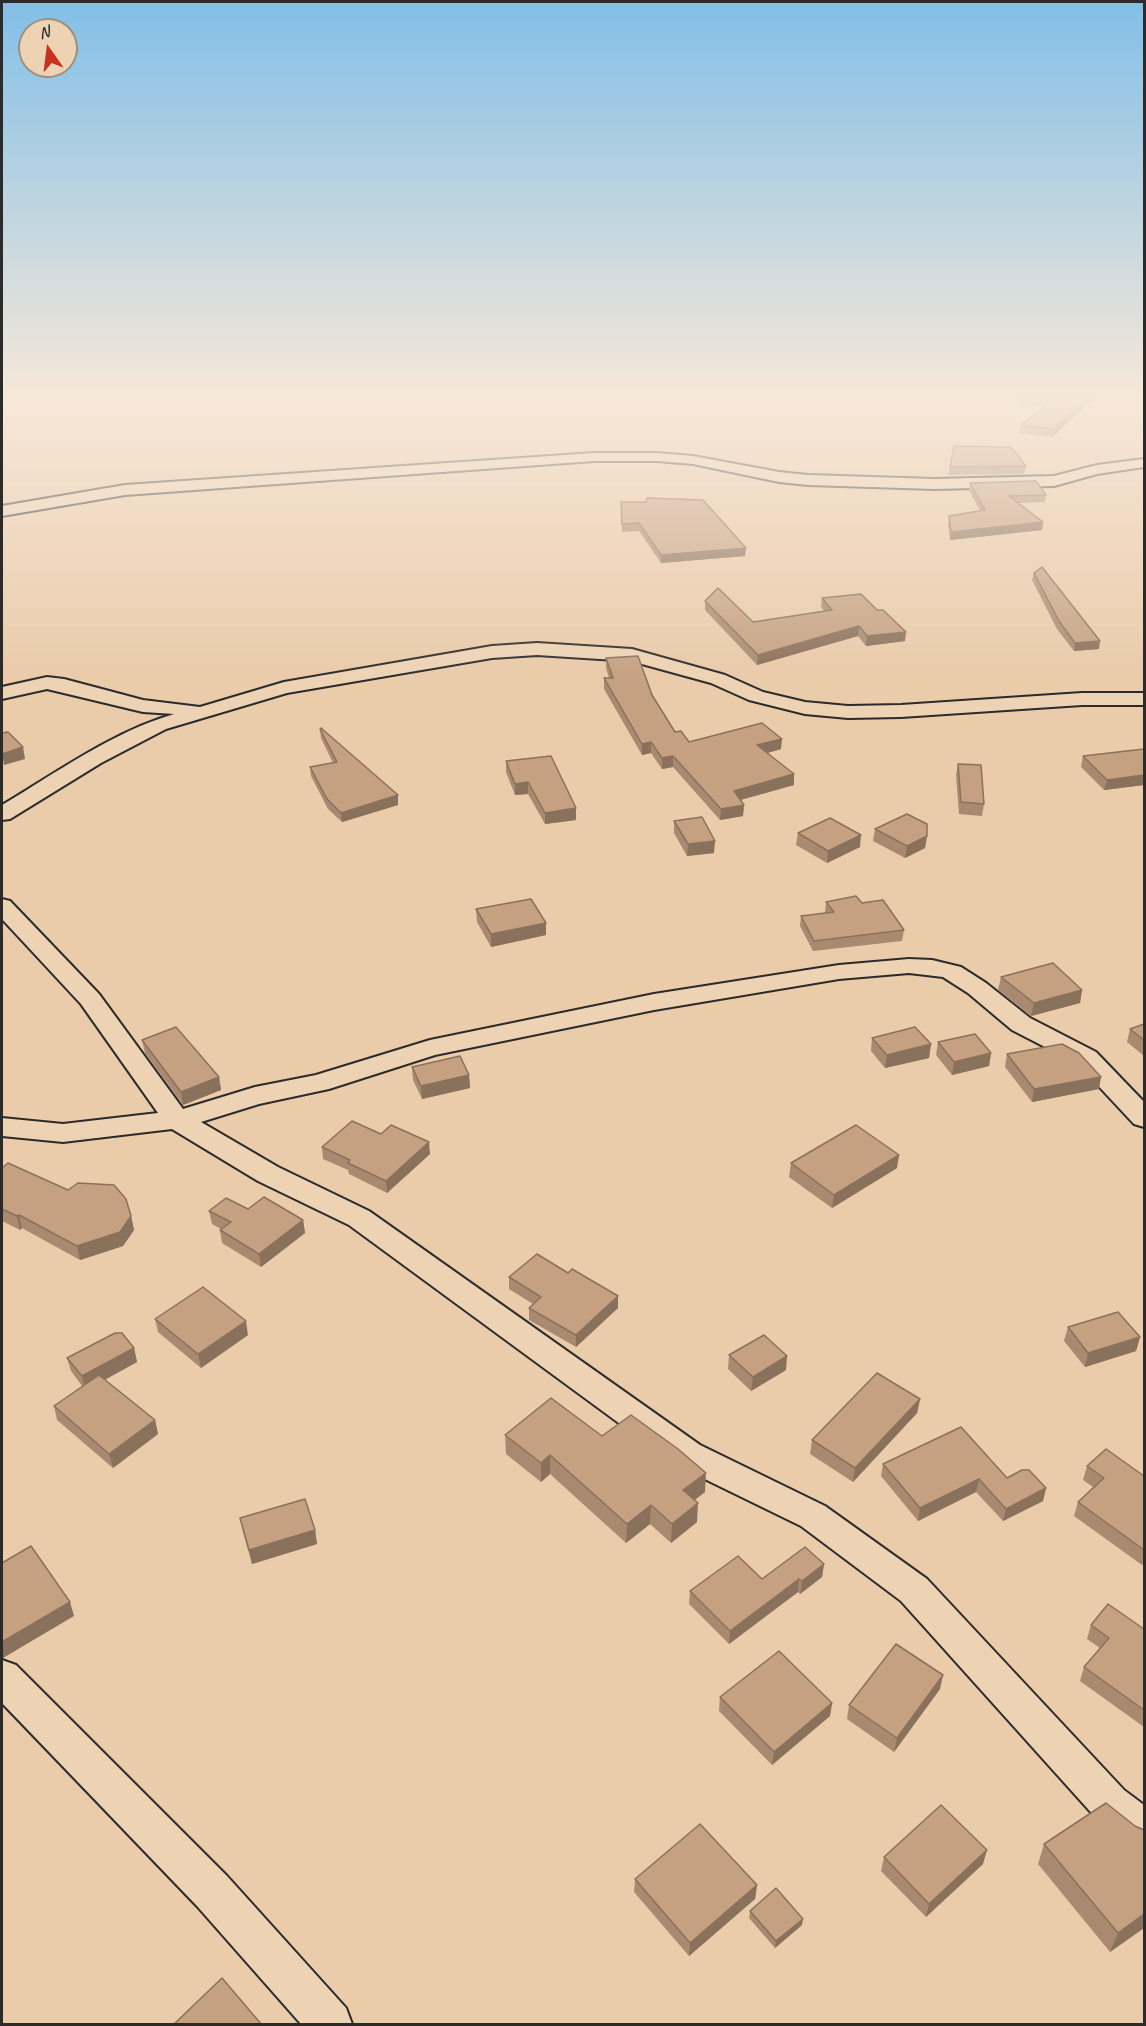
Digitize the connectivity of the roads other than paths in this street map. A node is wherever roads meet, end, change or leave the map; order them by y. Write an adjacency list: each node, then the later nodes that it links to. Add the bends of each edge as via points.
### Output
1 (115, 492): 2 (street)
2 (2, 510)
3 (2, 693): 5 (street, via 47,683 143,706)
4 (1144, 699): 5 (street, via 848,712 805,708 756,696 718,679 632,655 537,649 492,652 328,679)
5 (201, 711): 6 (street, via 159,725)
6 (2, 814)
7 (2, 906): 9 (street, via 90,999)
8 (1144, 1118): 9 (street, via 1087,1058 1021,1024 952,972 909,966 839,972 654,1002 430,1048 320,1083 255,1095)
9 (177, 1120): 10 (street, via 63,1133); 12 (street, via 268,1174 359,1218 688,1455 813,1516 831,1529 914,1590 1110,1804)
10 (2, 1127)
11 (2, 1677): 13 (street, via 212,1891)
12 (1144, 1830)
13 (330, 2025)

